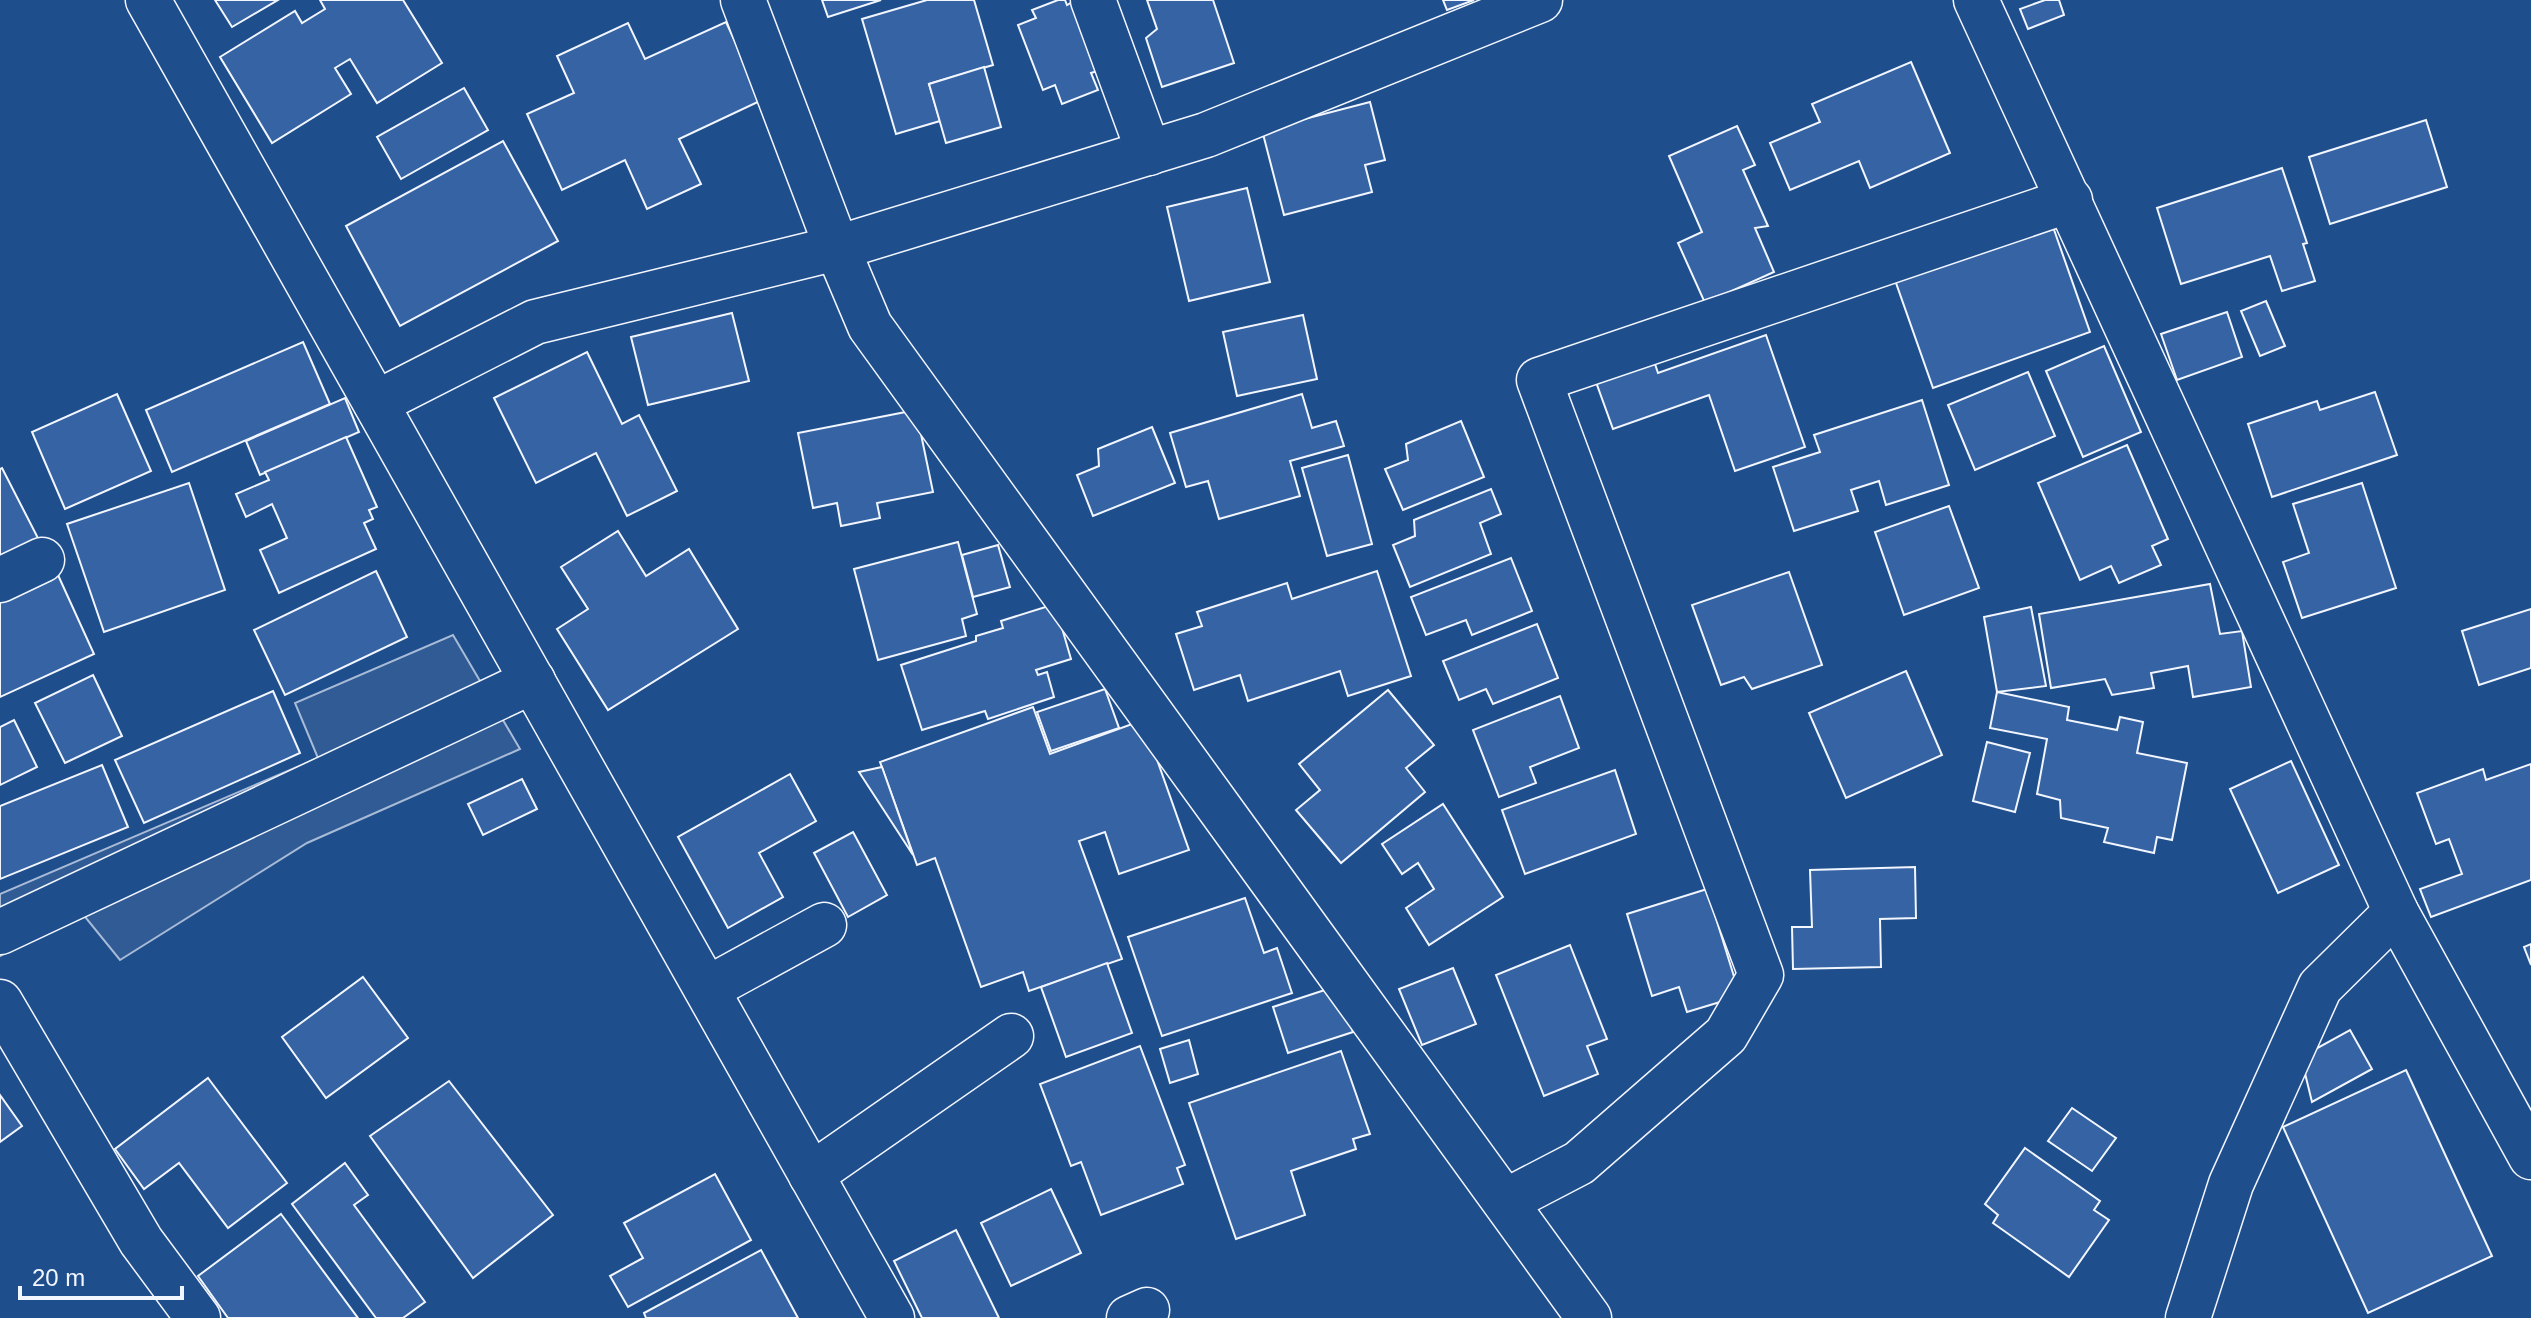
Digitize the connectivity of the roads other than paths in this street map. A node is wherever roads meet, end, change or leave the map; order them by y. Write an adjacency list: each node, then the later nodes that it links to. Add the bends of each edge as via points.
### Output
1 (148, 0): 9 (street)
2 (743, 0): 8 (street)
3 (1093, 0): 6 (street)
4 (1540, 0): 6 (street, via 1206,135)
5 (1981, 1): 7 (street)
6 (1149, 153): 8 (street)
7 (2070, 200): 13 (street); 21 (street, via 1539,380 1761,975 1726,1035 1579,1163)
8 (837, 248): 9 (street, via 535,322); 21 (street, via 870,326)
9 (376, 403): 12 (street)
10 (42, 560): 11 (street)
11 (0, 580)
12 (533, 681): 15 (street); 16 (street)
13 (2396, 912): 19 (street); 25 (street, via 2320,987 2231,1184)
14 (824, 925): 16 (street)
15 (0, 932)
16 (707, 989): 20 (street)
17 (0, 1002): 22 (street, via 141,1241)
18 (1011, 1036): 20 (street)
19 (2531, 1157)
20 (811, 1175): 23 (street)
21 (1506, 1201): 24 (street)
22 (198, 1318)
23 (892, 1318)
24 (1589, 1318)
25 (2188, 1318)

